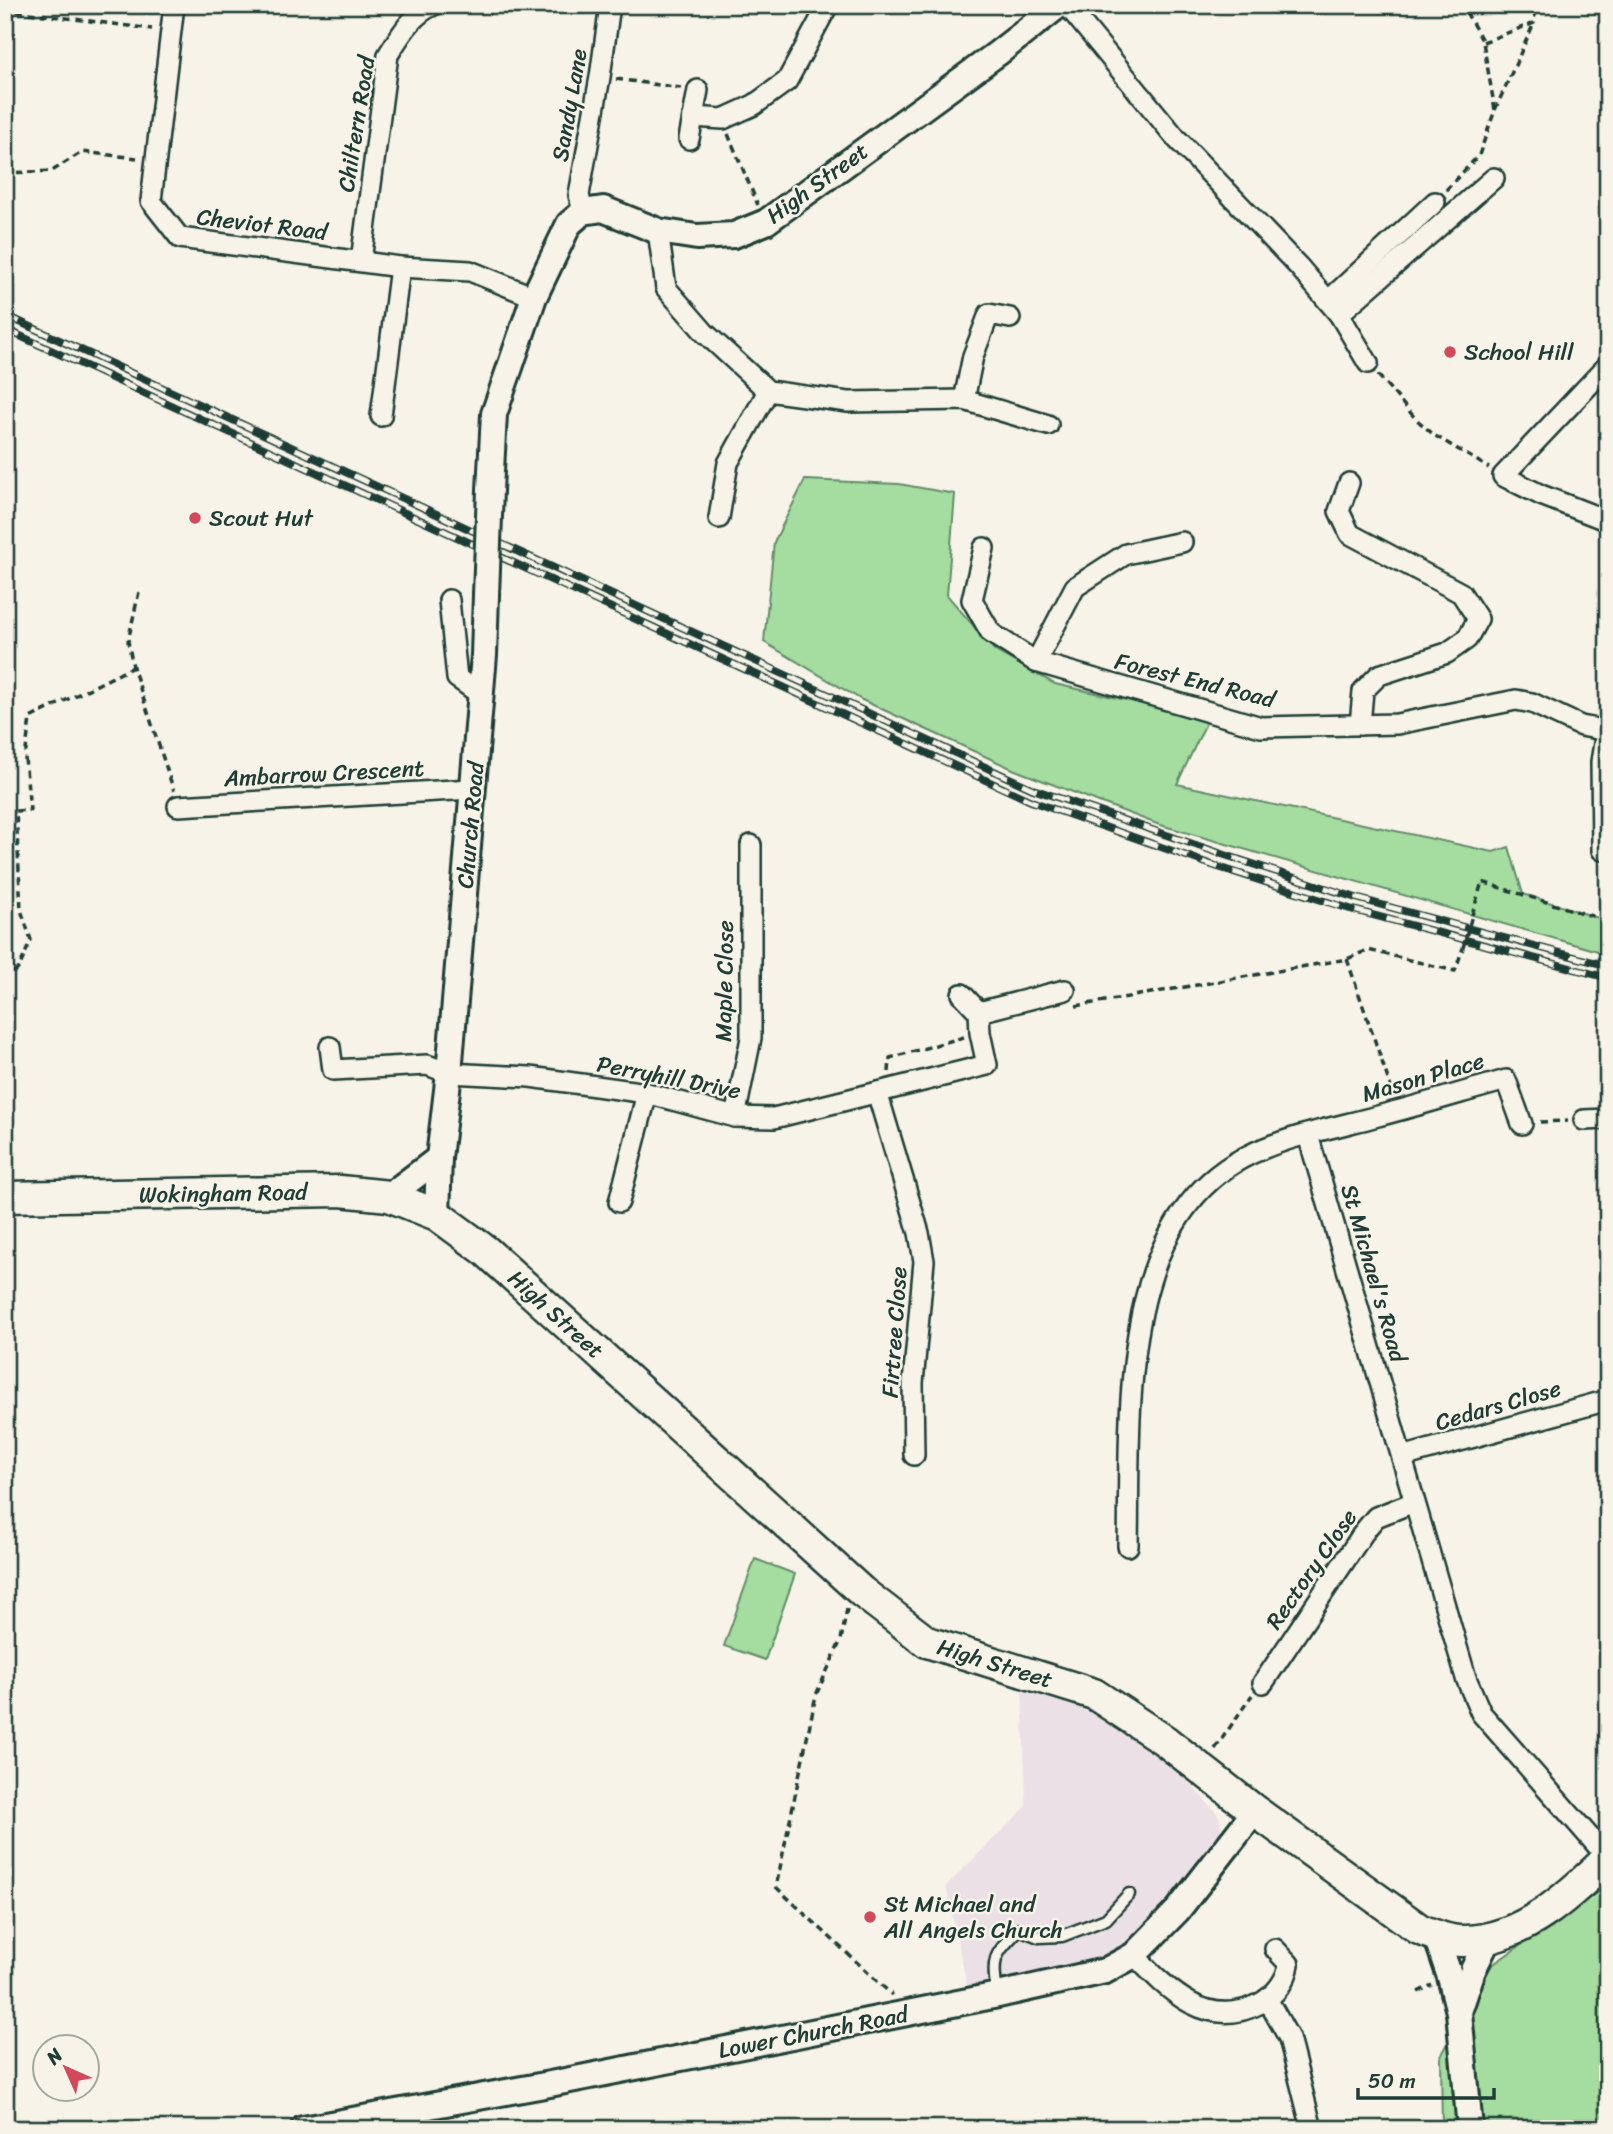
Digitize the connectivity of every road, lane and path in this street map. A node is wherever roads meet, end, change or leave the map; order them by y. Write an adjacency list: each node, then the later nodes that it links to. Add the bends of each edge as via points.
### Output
1 (174, 5): 11 (street, Cheviot Road)
2 (610, 5): 13 (street, Sandy Lane)
3 (828, 5): 17 (street, via 787,80 754,105)
4 (1059, 5): 24 (street, High Street)
5 (1067, 5): 29 (street, via 1176,138)
6 (1462, 5): 12 (path)
7 (1536, 5): 10 (path)
8 (430, 6): 26 (street, Chiltern Road, via 406,26 388,55)
9 (5, 10): 11 (path)
10 (1534, 23): 12 (path); 15 (path)
11 (170, 32): 19 (street, Cheviot Road)
12 (1483, 42): 15 (path)
13 (600, 77): 14 (path); 23 (street, Sandy Lane, via 579,195)
14 (698, 90): 16 (street)
15 (1495, 110): 22 (path, via 1479,155)
16 (693, 117): 17 (street); 18 (street)
17 (723, 119): 24 (path)
18 (689, 139)
19 (154, 160): 20 (path, via 82,152 52,171); 26 (street, Cheviot Road, via 151,201 180,238)
20 (5, 173)
21 (1494, 178): 29 (street)
22 (1435, 202): 29 (street)
23 (583, 212): 25 (street, High Street, via 603,209); 28 (street, via 569,224)
24 (766, 222): 25 (street, High Street, via 734,235 697,237)
25 (658, 231): 33 (street, via 666,288 705,333)
26 (361, 261): 27 (street, Cheviot Road)
27 (400, 267): 28 (street, Cheviot Road, via 470,271); 35 (street)
28 (534, 297): 47 (street, Church Road, bridge, via 494,414)
29 (1334, 308): 31 (street)
30 (1010, 318): 34 (street, via 989,314 973,356)
31 (1368, 363): 37 (path, via 1434,435)
32 (1608, 365): 37 (street)
33 (768, 391): 34 (street, via 848,402); 39 (street, via 728,463)
34 (964, 400): 36 (street)
35 (381, 416)
36 (1048, 425)
37 (1503, 476): 40 (street)
38 (1349, 484): 48 (street, via 1339,511 1350,534 1461,593 1478,619 1467,639 1447,653 1379,675 1363,691)
39 (719, 517)
40 (1608, 521)
41 (1182, 542): 45 (street, via 1126,554 1075,587)
42 (984, 548): 45 (street, Forest End Road, via 972,600 990,633)
43 (139, 592): 46 (path, via 128,641)
44 (449, 600): 47 (street, via 457,678)
45 (1036, 662): 48 (street, Forest End Road, via 1261,727)
46 (133, 667): 51 (path); 56 (path, via 30,718 25,758 30,810 16,811 20,910 31,940 19,968)
47 (481, 695): 50 (street, Church Road)
48 (1360, 725): 49 (street, Forest End Road, via 1397,724 1516,700 1581,726)
49 (1607, 731): 53 (street, via 1601,762)
50 (472, 789): 51 (street, Ambarrow Crescent); 62 (street, Church Road)
51 (178, 806)
52 (751, 845): 66 (street, Maple Close, via 751,1038)
53 (1602, 850)
54 (1608, 920): 55 (path, bridge, via 1482,882 1455,971 1368,950)
55 (1346, 959): 59 (path); 65 (path, via 1391,1088)
56 (5, 981)
57 (1065, 990): 60 (street)
58 (962, 994): 60 (street)
59 (1076, 1006)
60 (979, 1012): 63 (street, Perryhill Drive, via 987,1065)
61 (330, 1047): 62 (street, Perryhill Drive, via 333,1070 427,1065)
62 (449, 1073): 64 (street, Perryhill Drive, via 530,1077); 71 (street, Church Road)
63 (877, 1092): 66 (street, Perryhill Drive, via 774,1118); 77 (street, Firtree Close, via 924,1261 913,1383)
64 (647, 1093): 66 (street, Perryhill Drive); 74 (street)
65 (1377, 1116): 69 (street, Mason Place, via 1506,1080); 70 (street, Mason Place)
66 (736, 1117)
67 (1608, 1119): 68 (street)
68 (1584, 1120): 69 (path)
69 (1522, 1124)
70 (1308, 1135): 78 (street, St Michael's Road); 80 (street, via 1252,1153 1227,1168 1206,1183 1168,1234 1140,1322 1131,1396)
71 (439, 1158): 72 (street); 75 (street, Church Road)
72 (389, 1196): 73 (main road, Wokingham Road, via 340,1191); 75 (main road, Wokingham Road)
73 (5, 1197)
74 (619, 1202)
75 (437, 1215): 81 (main road, High Street, via 486,1251)
76 (1608, 1399): 78 (street, Cedars Close)
77 (914, 1455)
78 (1402, 1457): 79 (street, St Michael's Road)
79 (1415, 1502): 82 (street, Rectory Close, via 1376,1517); 85 (street, St Michael's Road, via 1466,1678 1481,1713)
80 (1128, 1546)
81 (852, 1583): 83 (main road, High Street, via 926,1642 1094,1694); 94 (path, via 841,1640 816,1695 776,1887 893,1993)
82 (1263, 1683): 83 (path)
83 (1201, 1770): 84 (main road, High Street)
84 (1255, 1811): 87 (main road, High Street, via 1398,1916); 90 (street, Lower Church Road, via 1178,1910)
85 (1608, 1858): 88 (main road, High Street, via 1542,1914)
86 (1129, 1894): 91 (lane, via 1106,1919 1062,1936 1039,1937 1019,1929 998,1951 993,1964)
87 (1436, 1936): 88 (main road, High Street, via 1463,1942); 93 (street)
88 (1488, 1939): 93 (street)
89 (1275, 1949): 92 (street, via 1289,1964 1287,1976)
90 (1134, 1955): 91 (street, Lower Church Road, via 1105,1971); 92 (street, via 1175,1992 1211,2013 1248,2010)
91 (998, 1995): 94 (street, Lower Church Road)
92 (1267, 1999): 96 (street, via 1289,2038)
93 (1459, 2012): 97 (street)
94 (886, 2017): 95 (street, Lower Church Road)
95 (303, 2129)
96 (1312, 2129)
97 (1470, 2129)

